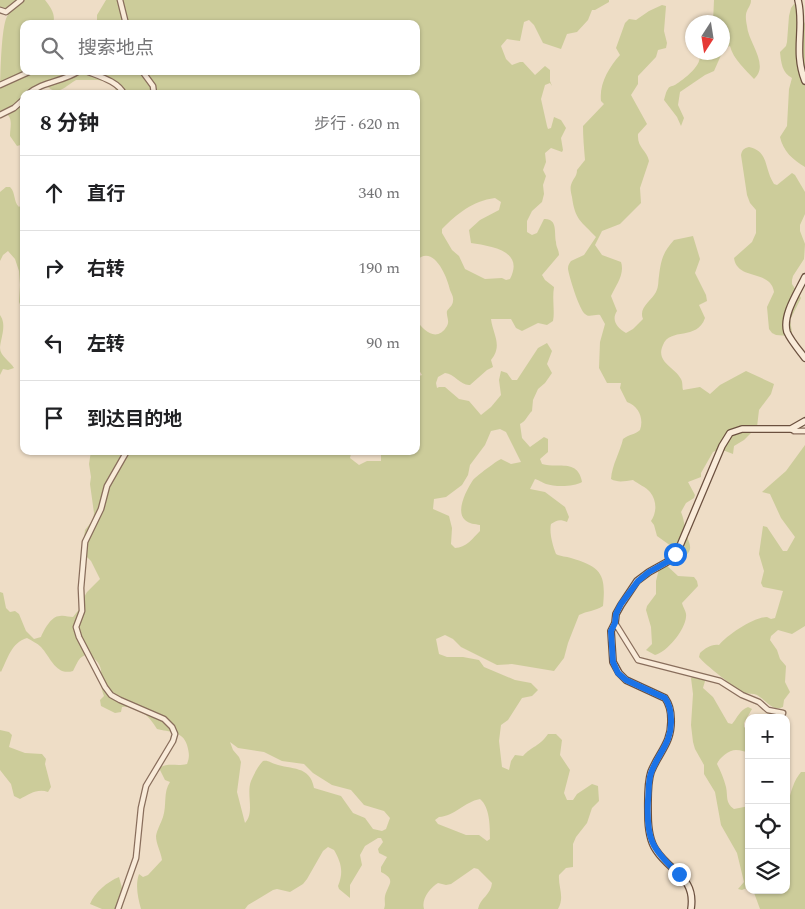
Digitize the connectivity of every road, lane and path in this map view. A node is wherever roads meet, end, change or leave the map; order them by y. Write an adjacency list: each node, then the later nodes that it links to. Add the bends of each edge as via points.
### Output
1 (21, 0): 4 (street, via 6,12)
2 (120, 0): 5 (street)
3 (798, 0): 10 (street, via 802,12 799,54)
4 (0, 10)
5 (125, 20)
6 (22, 75): 11 (street)
7 (74, 75): 12 (street)
8 (95, 75): 13 (street)
9 (145, 75): 14 (street)
10 (805, 81)
11 (0, 85)
12 (34, 90)
13 (122, 90)
14 (154, 90)
15 (20, 103): 16 (street)
16 (0, 115)
17 (805, 277): 18 (street, via 786,323 790,338)
18 (805, 358)
19 (805, 421): 20 (street)
20 (791, 429): 21 (street, via 794,432); 23 (street, via 742,429 730,433 679,548 667,562 638,581 621,604)
21 (805, 431)
22 (126, 455): 25 (street, via 107,486 85,542 82,611 76,627 111,695 164,719 175,734 146,786 136,858)
23 (615, 623): 24 (street, via 638,660 720,681 768,710); 26 (street, via 611,631 613,662 618,673 669,703 670,738 649,782 648,828 656,850 692,892)
24 (783, 713)
25 (118, 909)
26 (691, 909)

